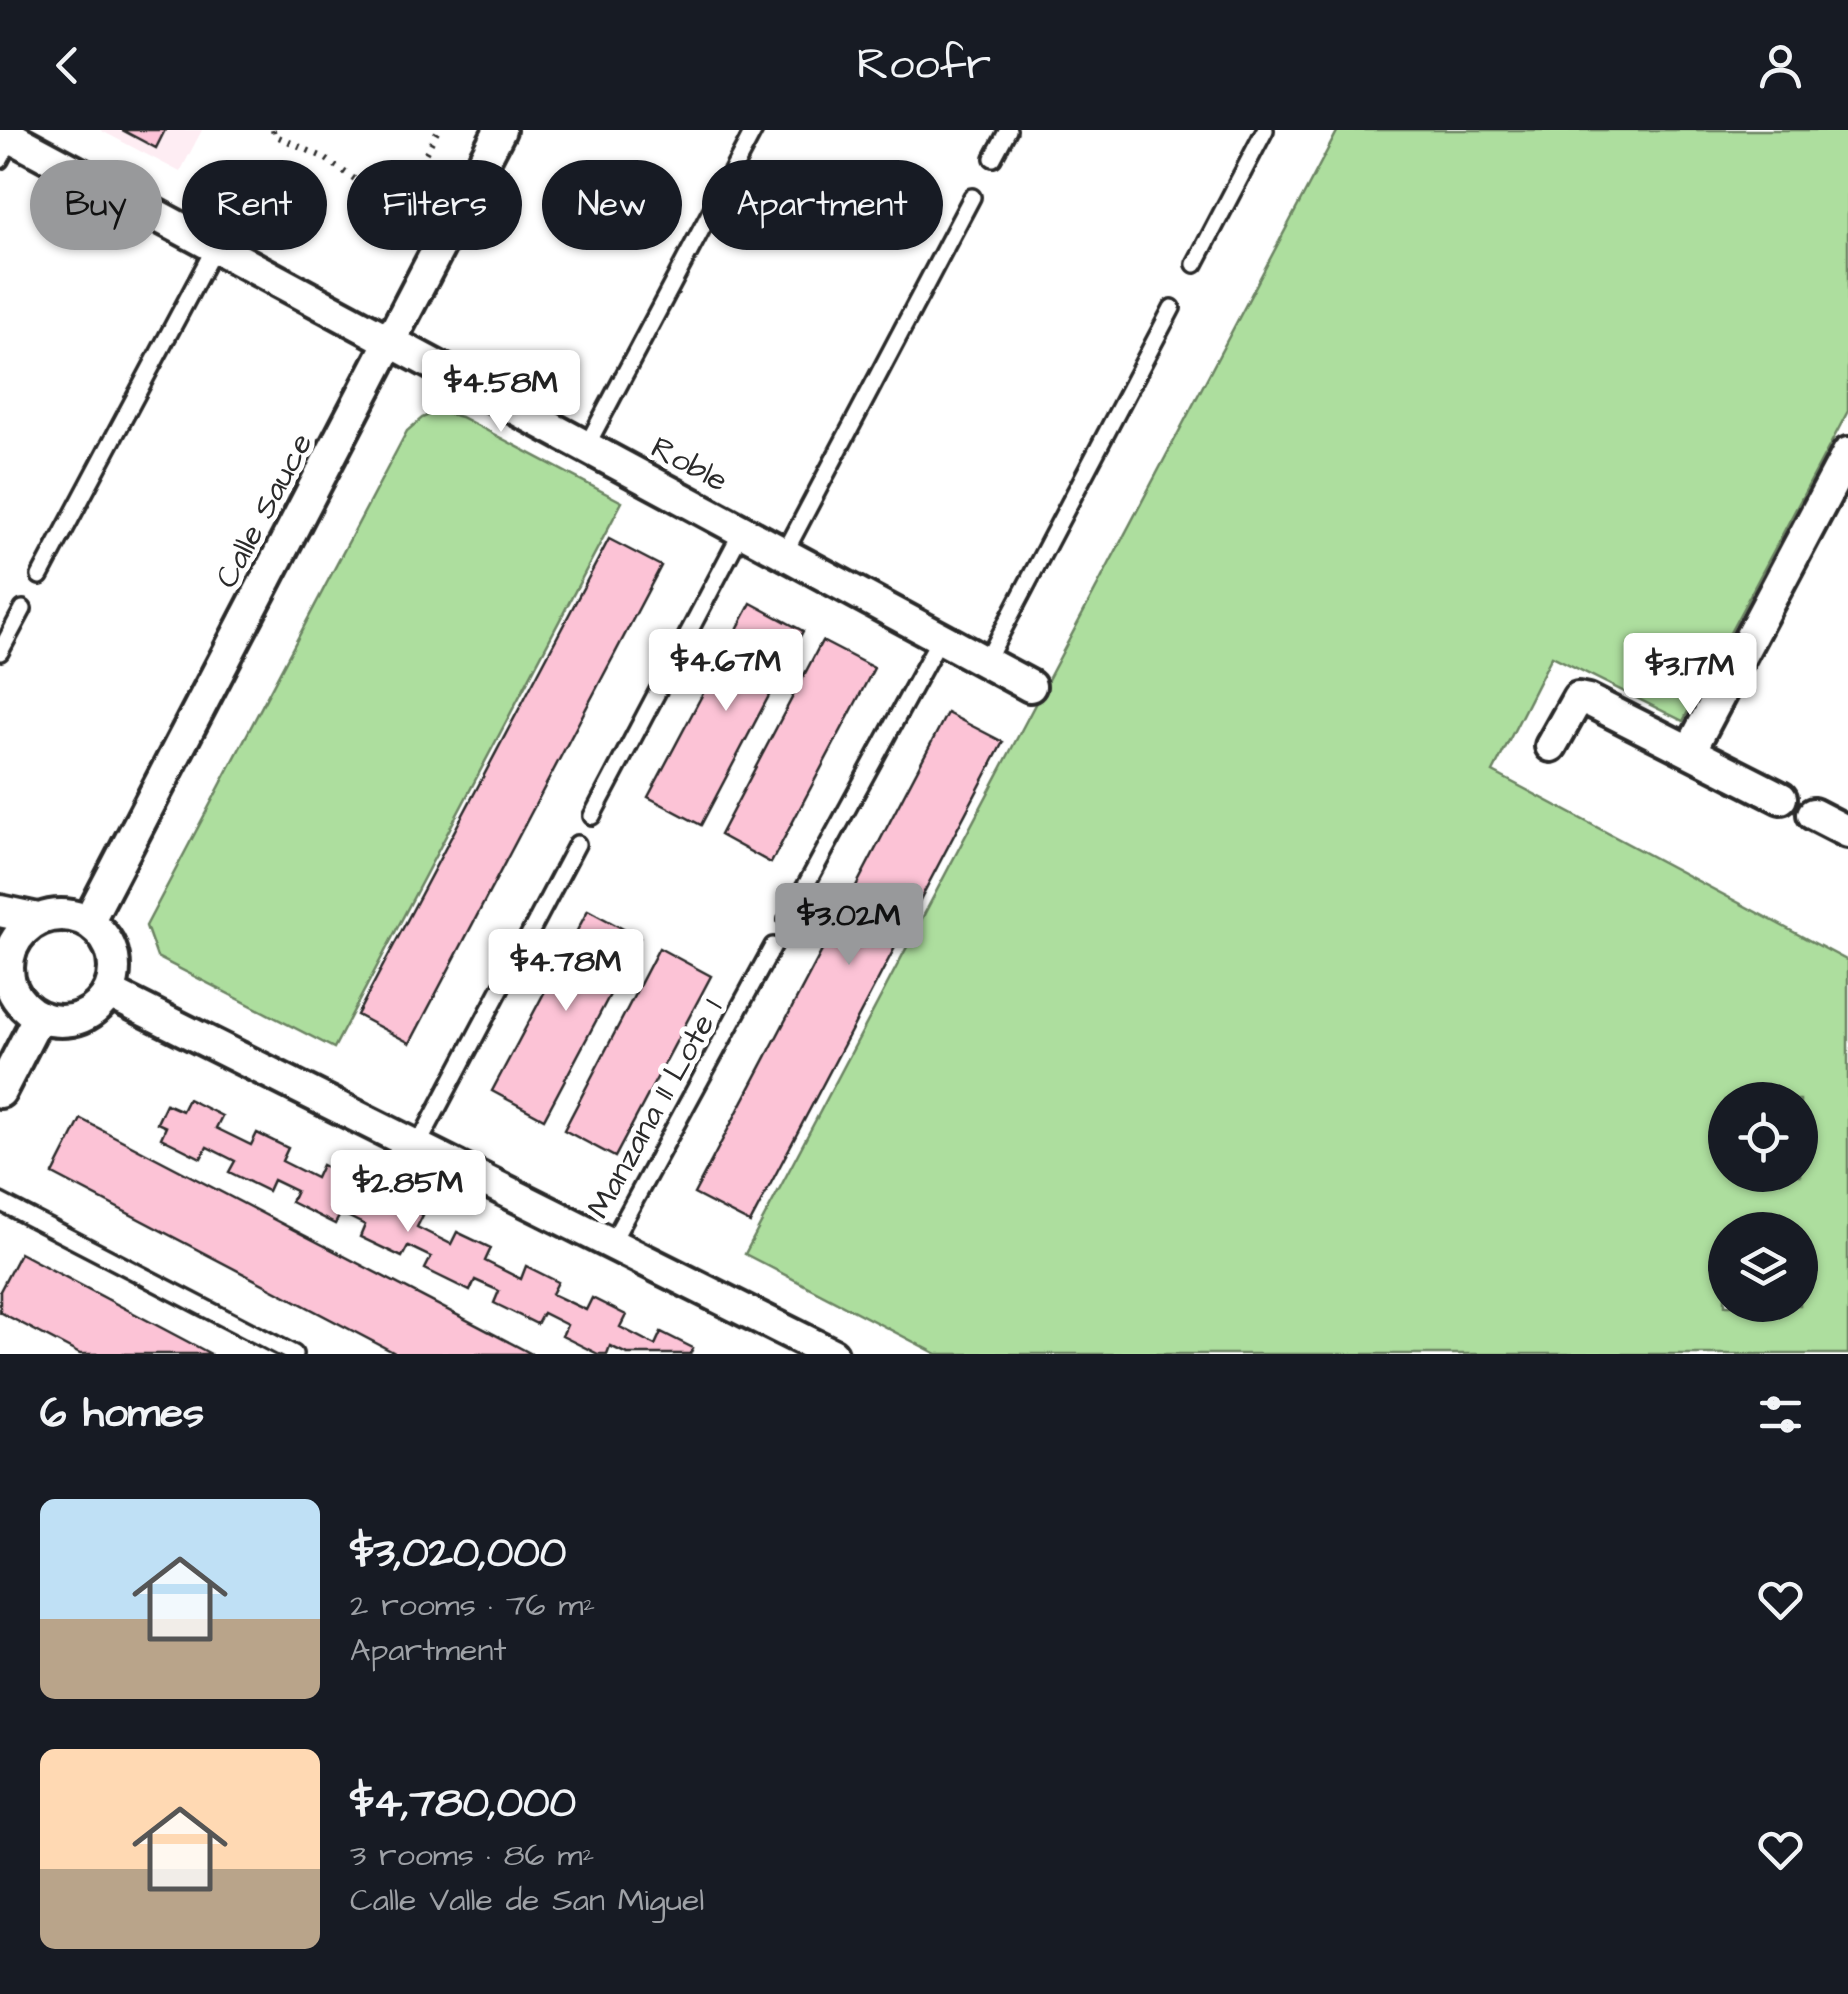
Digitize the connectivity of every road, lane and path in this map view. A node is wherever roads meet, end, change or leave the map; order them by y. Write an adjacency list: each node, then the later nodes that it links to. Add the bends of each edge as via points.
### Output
1 (273, 130): 11 (path)
2 (438, 130): 9 (path)
3 (500, 130): 10 (street, Calle Sauce)
4 (754, 130): 20 (lane)
5 (1008, 130): 8 (lane)
6 (1265, 130): 17 (lane)
7 (4, 143): 13 (street, Roble)
8 (993, 158)
9 (422, 160)
10 (484, 160)
11 (347, 174)
12 (972, 197): 23 (lane)
13 (182, 231)
14 (213, 250): 24 (lane)
15 (221, 250): 19 (street, Roble)
16 (438, 250): 19 (street, Calle Sauce)
17 (1195, 264)
18 (1172, 308): 28 (lane)
19 (390, 341): 20 (street, Roble); 40 (street, Calle Sauce)
20 (586, 447): 22 (street, Roble)
21 (1848, 453): 31 (street)
22 (742, 530): 23 (street, Roble); 34 (lane)
23 (784, 554): 26 (street, Roble)
24 (40, 576)
25 (22, 609): 27 (lane)
26 (940, 638): 28 (street, Roble); 39 (lane)
27 (0, 652)
28 (986, 662): 29 (street, Roble)
29 (1030, 686)
30 (1551, 746): 31 (street, via 1578,698)
31 (1690, 752): 32 (street)
32 (1780, 798)
33 (1813, 814): 35 (street)
34 (592, 816)
35 (1848, 832)
36 (578, 844): 46 (lane)
37 (0, 911): 38 (street)
38 (38, 919): 40 (street, via 63,914); 42 (street)
39 (786, 920)
40 (88, 922): 43 (street, via 105,938 113,960)
41 (773, 946): 48 (lane, Manzana 11 Lote 1)
42 (4, 959): 44 (street, via 20,1004)
43 (110, 993): 44 (street, via 87,1016); 46 (street)
44 (38, 1018): 45 (street)
45 (0, 1092)
46 (417, 1147): 48 (street)
47 (0, 1202): 49 (lane)
48 (611, 1244): 50 (street)
49 (294, 1354)
50 (831, 1354)

